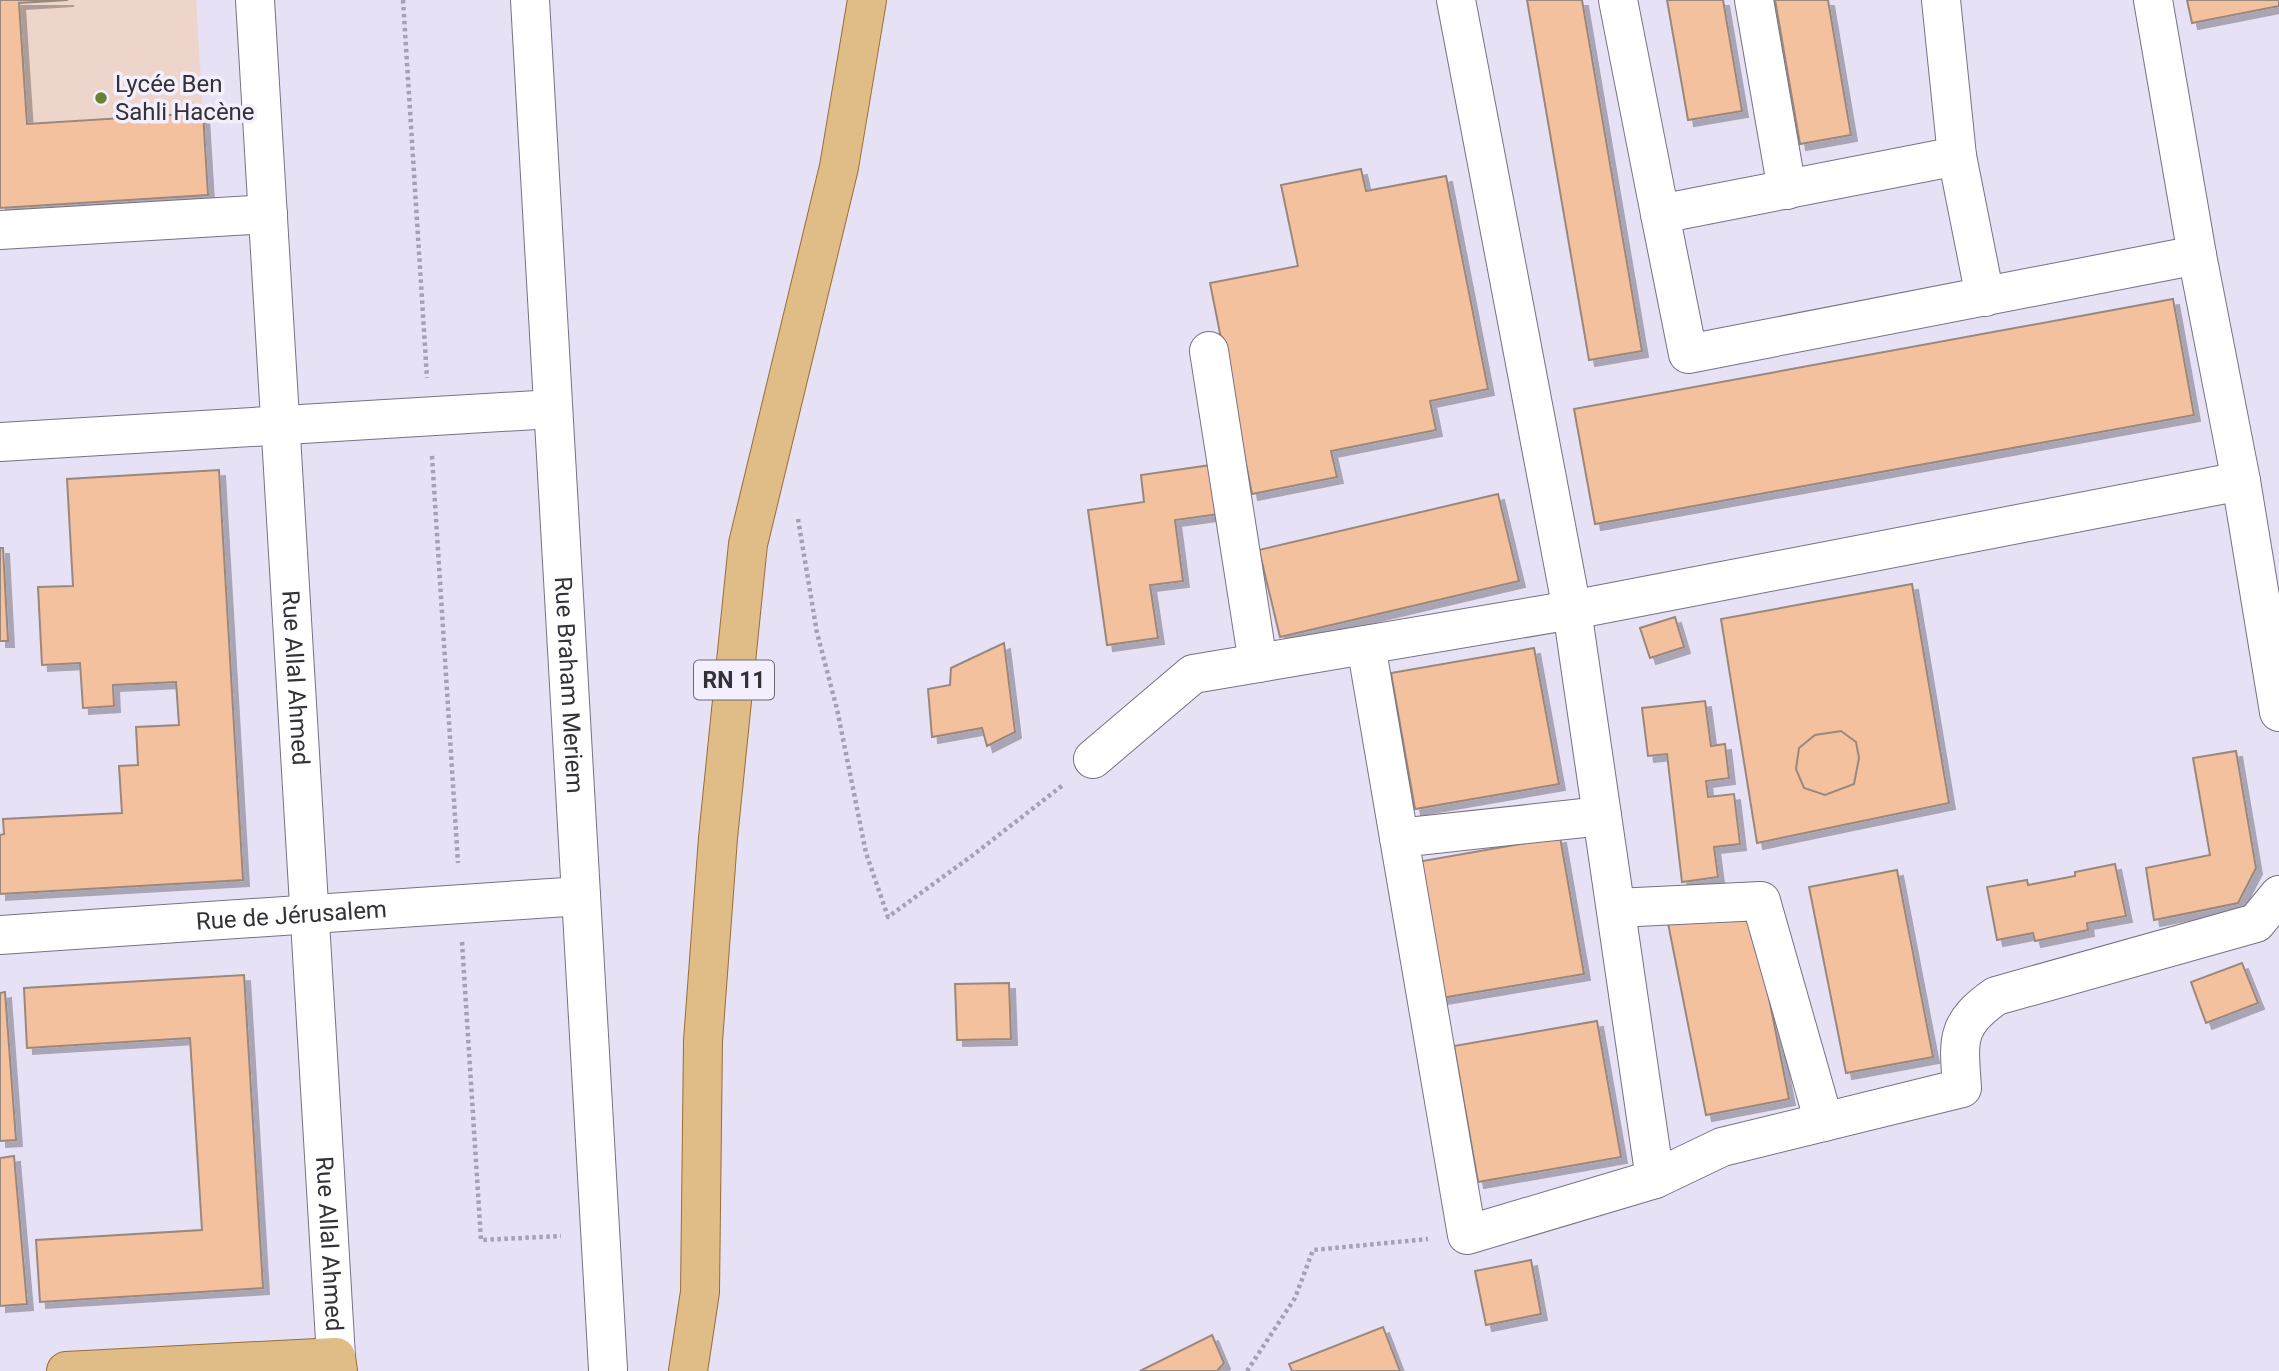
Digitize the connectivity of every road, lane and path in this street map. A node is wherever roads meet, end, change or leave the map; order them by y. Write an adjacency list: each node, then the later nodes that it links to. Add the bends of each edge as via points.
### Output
1 (255, 0): 12 (street, Rue Allal Ahmed)
2 (403, 0): 19 (path)
3 (530, 0): 18 (street, Rue Braham Meriem)
4 (867, 0): 44 (main road, RN 11, via 839,167 748,544 704,1028 700,1292)
5 (1456, 0): 24 (street)
6 (1618, 0): 13 (street)
7 (1754, 0): 11 (street)
8 (1941, 0): 10 (street)
9 (2153, 0): 15 (street)
10 (1957, 156): 11 (street); 16 (street)
11 (1787, 190): 13 (street)
12 (268, 214): 14 (street); 20 (street, Rue Allal Ahmed)
13 (1660, 214): 16 (street, via 1688,354)
14 (0, 230)
15 (2197, 255): 16 (street); 22 (street)
16 (1984, 297)
17 (1209, 351): 26 (street)
18 (554, 409): 19 (street); 32 (street, Rue Braham Meriem)
19 (429, 416): 20 (street); 33 (path)
20 (281, 425): 21 (street); 35 (street, Rue Allal Ahmed)
21 (0, 442)
22 (2241, 481): 24 (street); 27 (street)
23 (797, 516): 28 (path, via 817,633 866,853 888,917)
24 (1572, 610): 25 (street); 29 (street)
25 (1366, 645): 26 (street); 30 (street)
26 (1258, 663): 28 (street, via 1193,674)
27 (2279, 712)
28 (1093, 759)
29 (1602, 816): 30 (street); 34 (street)
30 (1399, 838): 40 (street)
31 (2279, 895): 37 (street, via 2256,923 1996,996 1966,1022 1960,1046 1962,1088)
32 (582, 896): 33 (street, Rue de Jérusalem); 39 (street, Rue Braham Meriem)
33 (460, 904): 35 (street, Rue de Jérusalem); 39 (path, via 481,1240)
34 (1616, 908): 37 (street, via 1761,901); 38 (street)
35 (310, 914): 36 (street, Rue de Jérusalem); 41 (street, Rue Allal Ahmed)
36 (0, 934)
37 (1824, 1122): 38 (street, via 1722,1147)
38 (1656, 1179): 40 (street)
39 (601, 1234): 42 (street, Rue Braham Meriem)
40 (1467, 1235): 45 (path, via 1313,1250 1295,1298)
41 (337, 1364): 43 (main road)
42 (608, 1369)
43 (66, 1371)
44 (688, 1371)
45 (1247, 1371)

